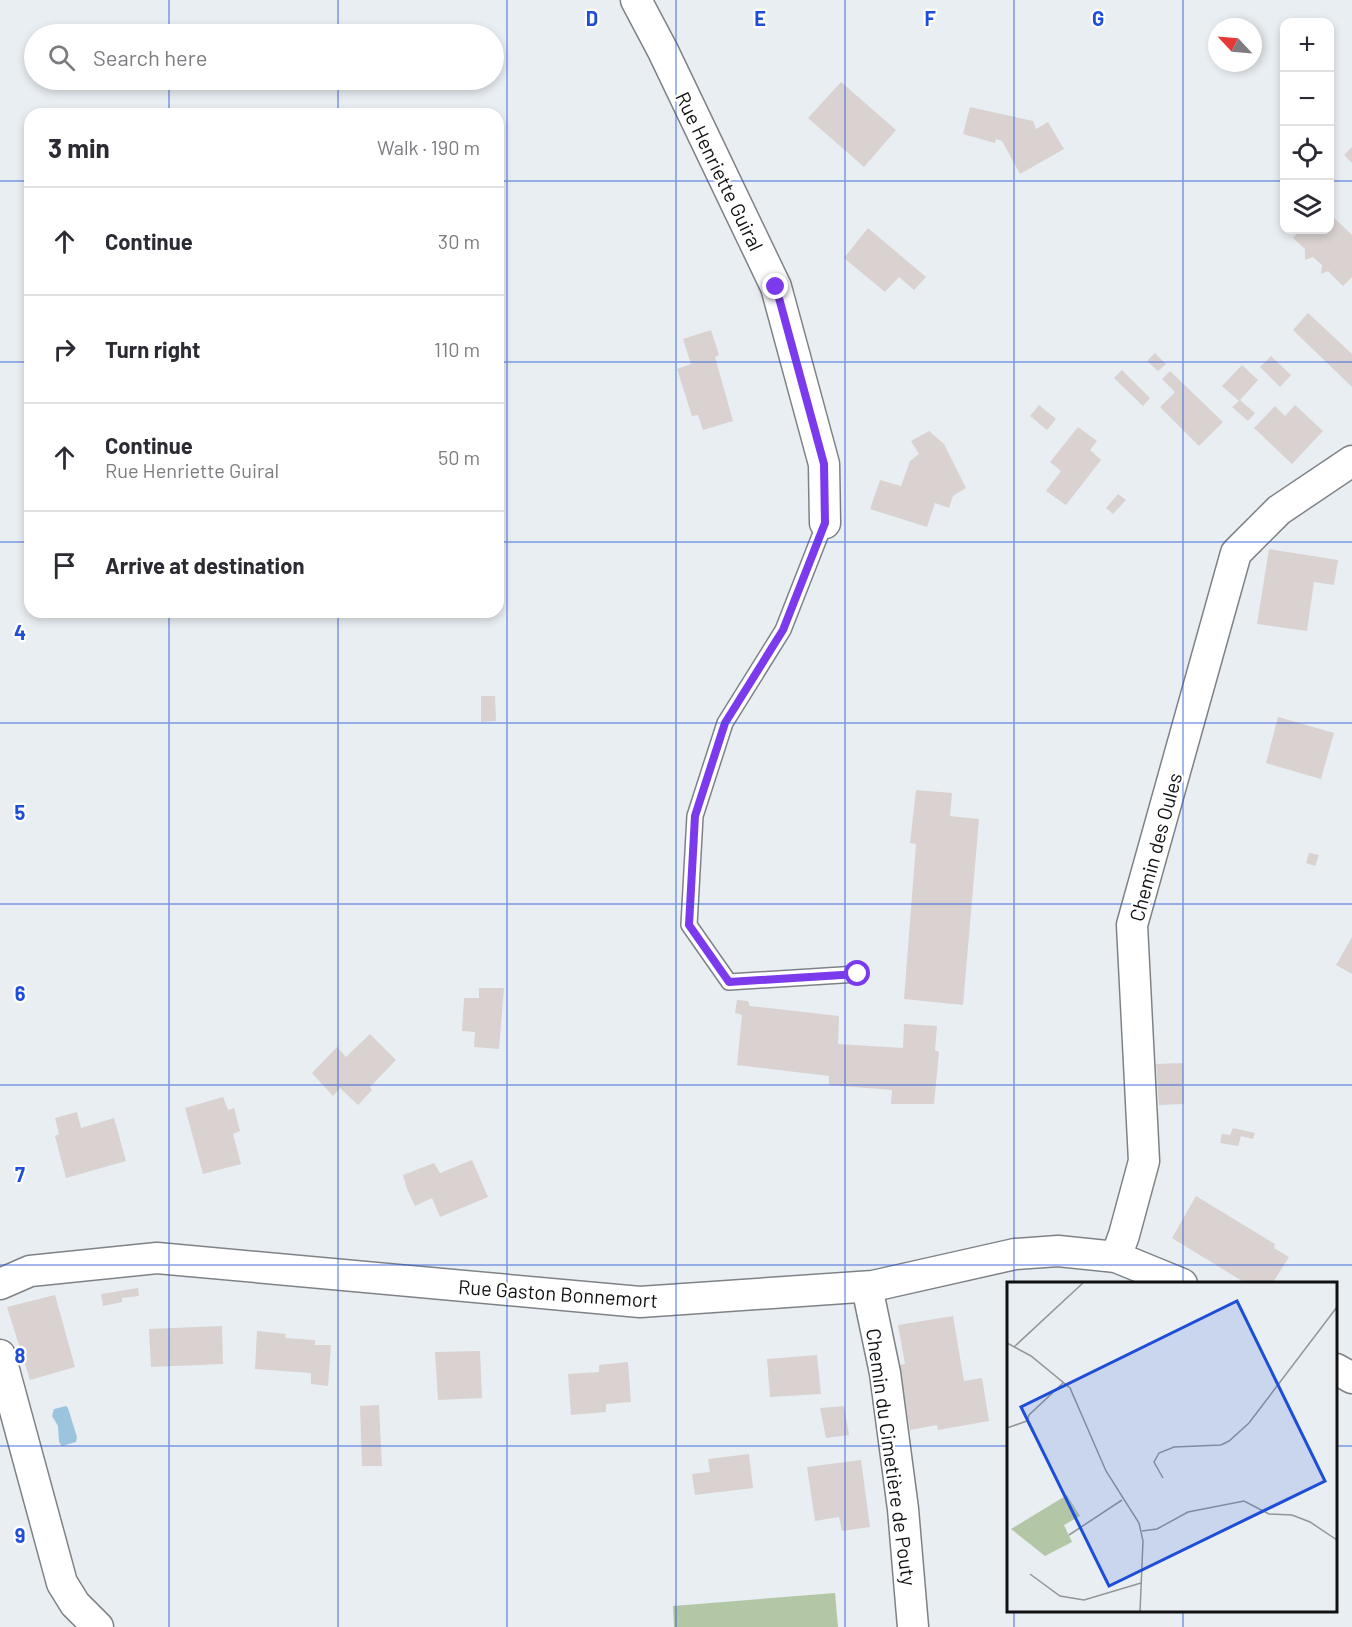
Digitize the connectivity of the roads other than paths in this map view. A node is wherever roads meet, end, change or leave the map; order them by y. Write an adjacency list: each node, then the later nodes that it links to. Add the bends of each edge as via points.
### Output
1 (636, 0): 3 (street, Rue Henriette Guiral, via 776,287 824,464)
2 (1352, 460): 5 (street, Chemin des Oules, via 1279,510 1236,553 1132,925 1144,1161)
3 (825, 523): 4 (lane, via 783,630 725,723 695,816 689,925 729,982)
4 (858, 974)
5 (1116, 1257): 6 (street); 8 (street, Rue Gaston Bonnemort, via 1058,1251 1015,1254)
6 (1177, 1282)
7 (0, 1284): 8 (street, Rue Gaston Bonnemort, via 30,1271 157,1258 640,1302)
8 (867, 1287): 13 (street, Chemin du Cimetière de Pouty, via 890,1407)
9 (0, 1355): 12 (street, via 62,1583 75,1604)
10 (1337, 1370): 11 (street)
11 (1352, 1378)
12 (98, 1627)
13 (913, 1627)

